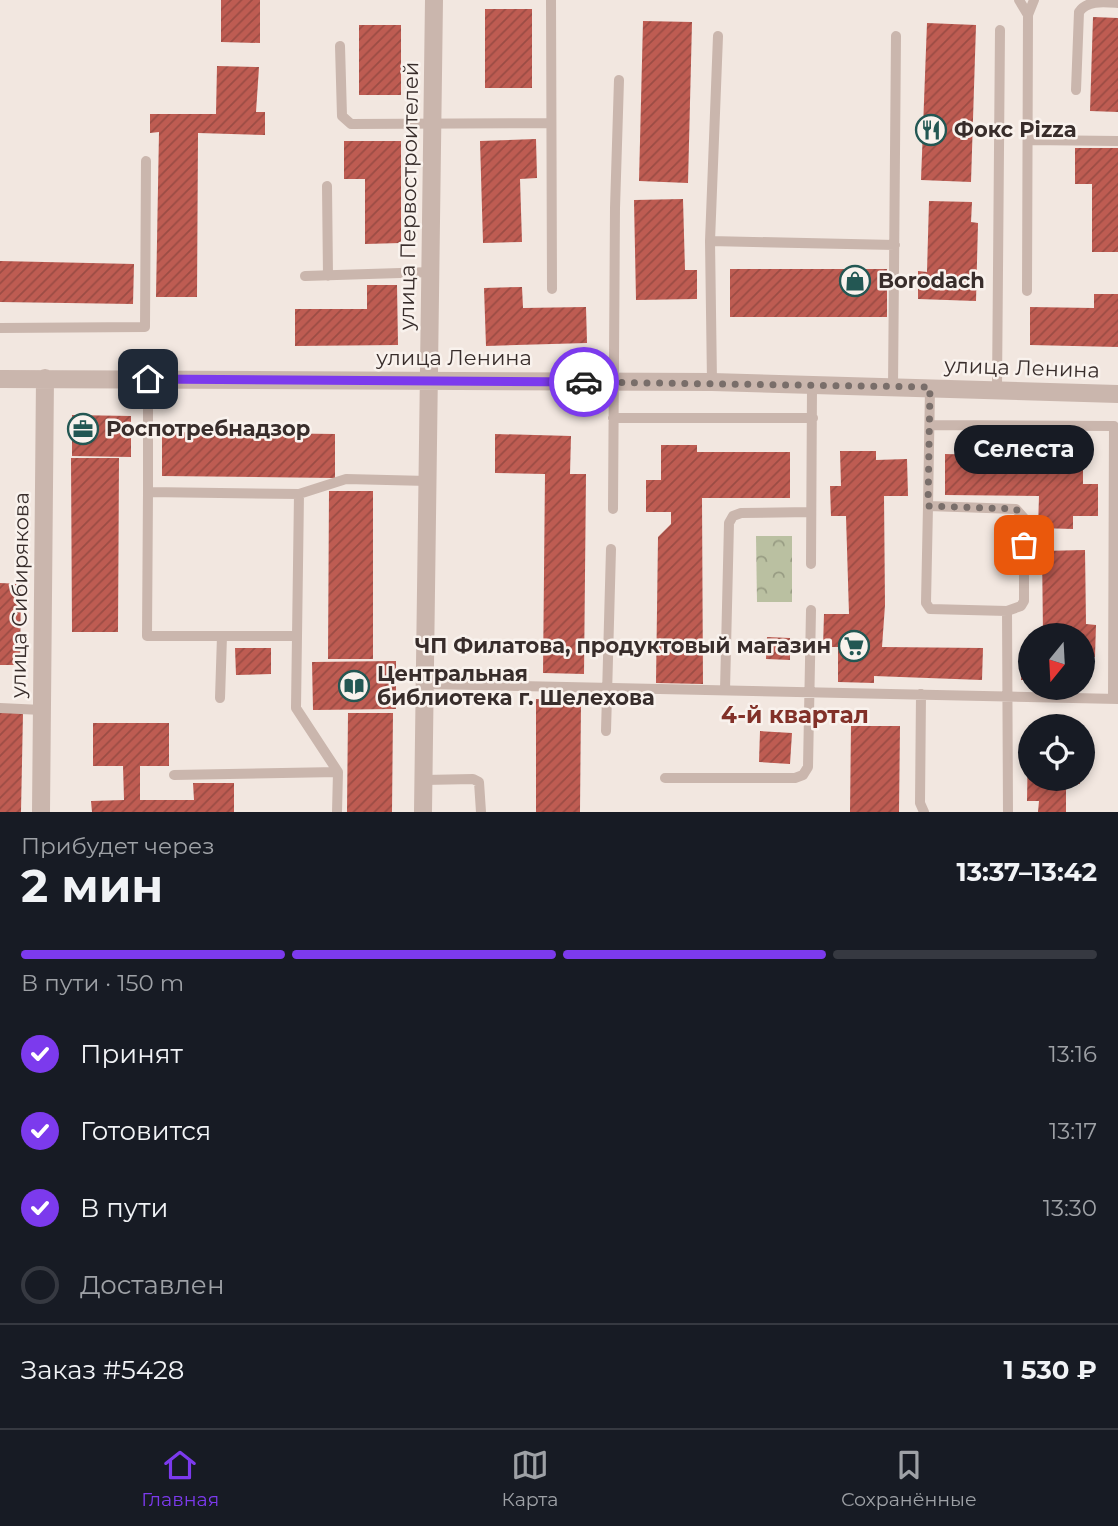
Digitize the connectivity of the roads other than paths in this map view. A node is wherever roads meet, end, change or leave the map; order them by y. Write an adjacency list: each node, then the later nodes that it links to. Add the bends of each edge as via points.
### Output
1 (434, 0): 14 (street, улица Первостроителей)
2 (551, 0): 13 (lane)
3 (1019, 0): 6 (lane)
4 (1034, 0): 6 (lane)
5 (1118, 3): 12 (lane, via 1091,2 1079,12)
6 (1028, 15): 15 (lane)
7 (1000, 30): 36 (lane)
8 (718, 36): 19 (lane)
9 (896, 36): 20 (lane)
10 (340, 46): 14 (lane, via 345,121)
11 (619, 80): 31 (lane)
12 (1076, 90)
13 (550, 123): 14 (lane); 24 (lane)
14 (432, 124): 21 (street, улица Первостроителей)
15 (1028, 140): 16 (lane); 25 (lane)
16 (1118, 141)
17 (146, 161): 26 (lane, via 145,327)
18 (327, 186): 23 (lane)
19 (710, 241): 20 (lane); 32 (lane)
20 (895, 245): 35 (lane)
21 (432, 272): 23 (lane); 30 (street, улица Первостроителей)
22 (305, 276): 23 (lane)
23 (328, 276)
24 (552, 289)
25 (1027, 291)
26 (0, 328)
27 (45, 378): 28 (street, улица Ленина); 29 (street, улица Ленина); 62 (street, улица Сибирякова)
28 (0, 379)
29 (148, 379): 30 (street, улица Ленина); 42 (lane)
30 (429, 381): 31 (street, улица Ленина); 41 (street, улица Первостроителей)
31 (613, 382): 32 (street, улица Ленина); 38 (lane)
32 (712, 382): 33 (street, улица Ленина)
33 (812, 387): 35 (street, улица Ленина); 39 (lane)
34 (930, 387): 35 (street, улица Ленина); 36 (street, улица Ленина); 40 (lane)
35 (893, 388)
36 (998, 389): 37 (street, улица Ленина)
37 (1118, 394)
38 (613, 418): 39 (lane); 45 (lane)
39 (813, 418): 46 (lane)
40 (930, 425): 44 (lane); 60 (lane, via 1114,426)
41 (428, 481): 43 (lane, via 346,480); 53 (street, улица Первостроителей)
42 (148, 492): 43 (lane); 51 (lane, via 147,636)
43 (299, 494): 52 (lane)
44 (928, 506): 50 (lane, via 926,603 930,609); 50 (lane, via 1021,512 1024,601)
45 (613, 509)
46 (811, 512): 48 (lane); 55 (lane, via 741,513 729,523)
47 (611, 549): 54 (lane)
48 (811, 564)
49 (811, 610): 56 (lane)
50 (1007, 611): 59 (lane)
51 (222, 636): 52 (lane); 58 (lane)
52 (297, 636): 64 (lane, via 296,708)
53 (425, 684): 54 (lane); 67 (street, улица Первостроителей)
54 (608, 688): 55 (lane); 63 (lane)
55 (725, 690): 56 (lane)
56 (810, 692): 57 (lane); 66 (lane, via 808,767 803,775)
57 (921, 694): 59 (lane); 72 (lane, via 920,803)
58 (220, 698)
59 (1007, 698): 60 (lane); 73 (lane)
60 (1115, 699)
61 (0, 709): 62 (lane)
62 (42, 710): 68 (street, улица Сибирякова)
63 (606, 731)
64 (338, 772): 65 (lane); 69 (lane)
65 (174, 775)
66 (665, 778)
67 (424, 780): 70 (street, улица Первостроителей); 71 (lane, via 479,782)
68 (41, 812)
69 (337, 812)
70 (423, 812)
71 (481, 812)
72 (924, 812)
73 (1008, 812)

